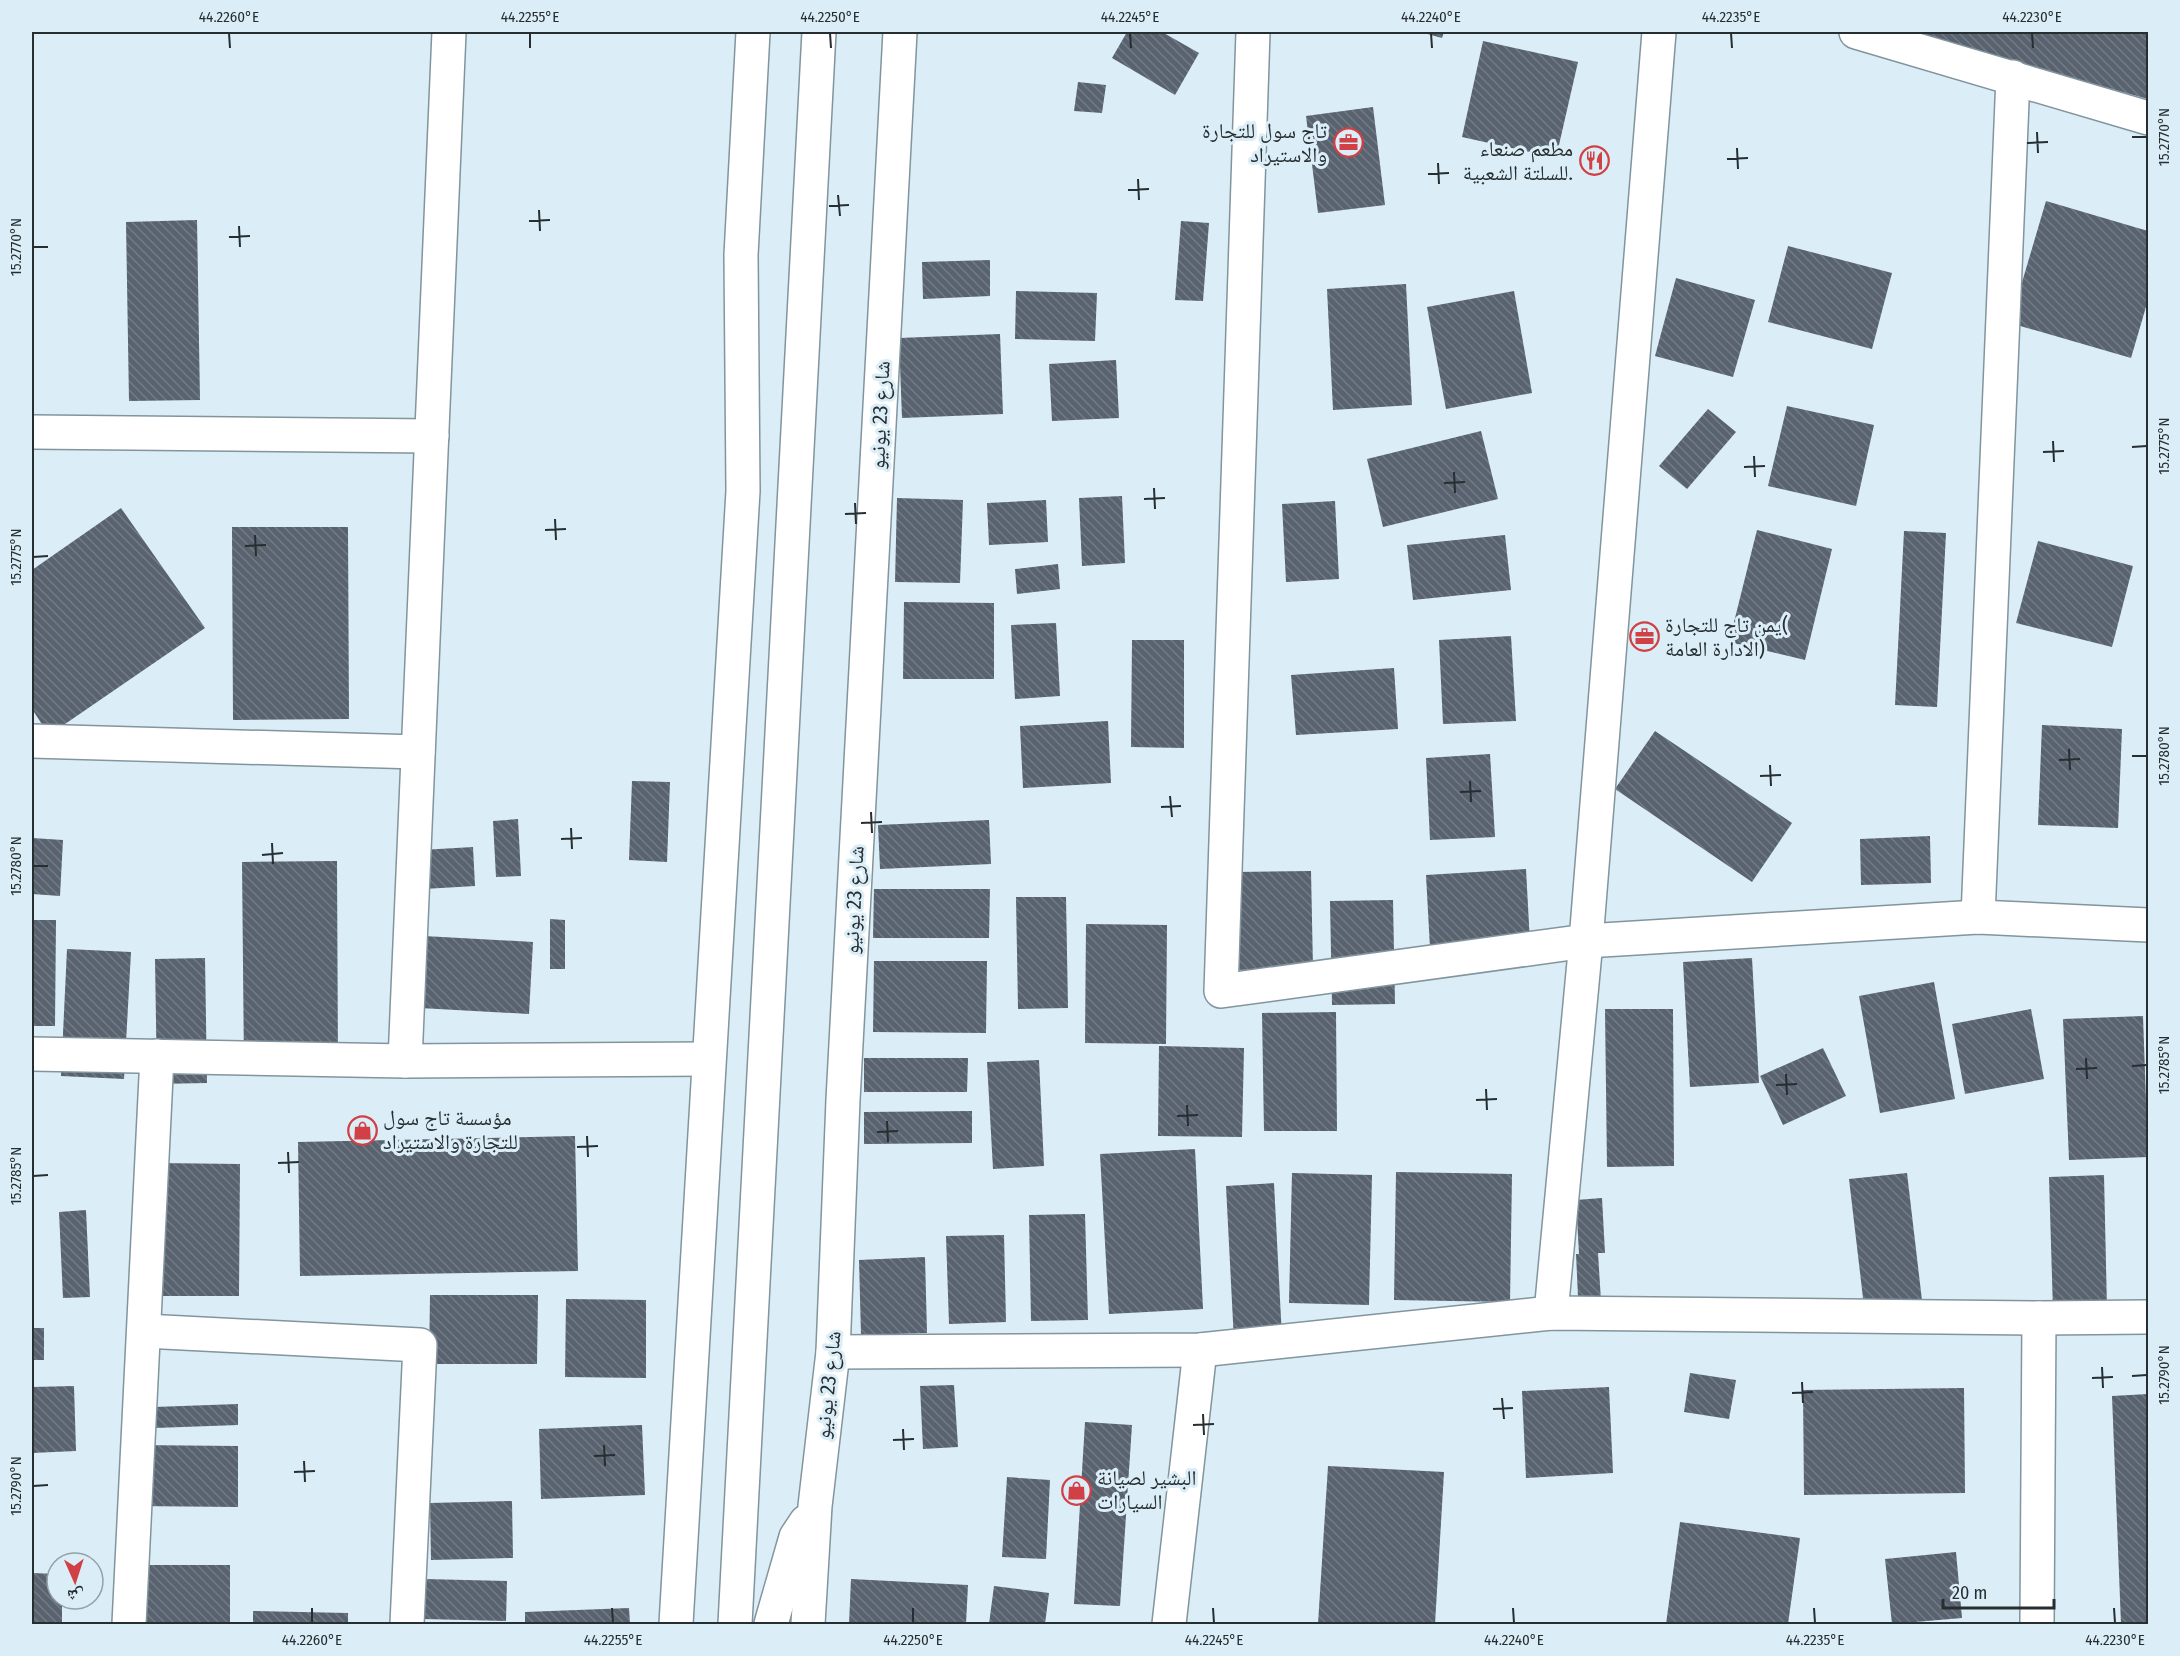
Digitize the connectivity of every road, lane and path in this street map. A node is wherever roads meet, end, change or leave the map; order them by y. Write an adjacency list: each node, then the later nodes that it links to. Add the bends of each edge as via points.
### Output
1 (449, 32): 11 (street)
2 (753, 32): 19 (street, via 741,255 743,491)
3 (819, 32): 31 (street)
4 (900, 32): 26 (street, شارع 23 يونيو)
5 (1253, 32): 16 (street, via 1221,991)
6 (1659, 32): 16 (street)
7 (1856, 32): 8 (street)
8 (2013, 77): 9 (street); 14 (street)
9 (2148, 118)
10 (32, 432): 11 (street)
11 (432, 436): 13 (street)
12 (32, 741): 13 (street)
13 (418, 752): 20 (street)
14 (1978, 917): 15 (street); 16 (street)
15 (2148, 925)
16 (1586, 941): 21 (street)
17 (32, 1054): 18 (street)
18 (157, 1056): 20 (street); 24 (street)
19 (708, 1059): 20 (street); 30 (street)
20 (405, 1061)
21 (1551, 1312): 23 (street); 25 (street)
22 (2148, 1317): 23 (street)
23 (2039, 1318): 35 (street)
24 (144, 1330): 28 (street); 29 (street, via 420,1345)
25 (1200, 1350): 26 (street); 34 (street)
26 (833, 1352): 27 (street, شارع 23 يونيو)
27 (815, 1506): 32 (street, via 796,1537); 33 (street, شارع 23 يونيو)
28 (129, 1624)
29 (407, 1624)
30 (676, 1624)
31 (735, 1624)
32 (771, 1624)
33 (808, 1624)
34 (1169, 1624)
35 (2037, 1624)

